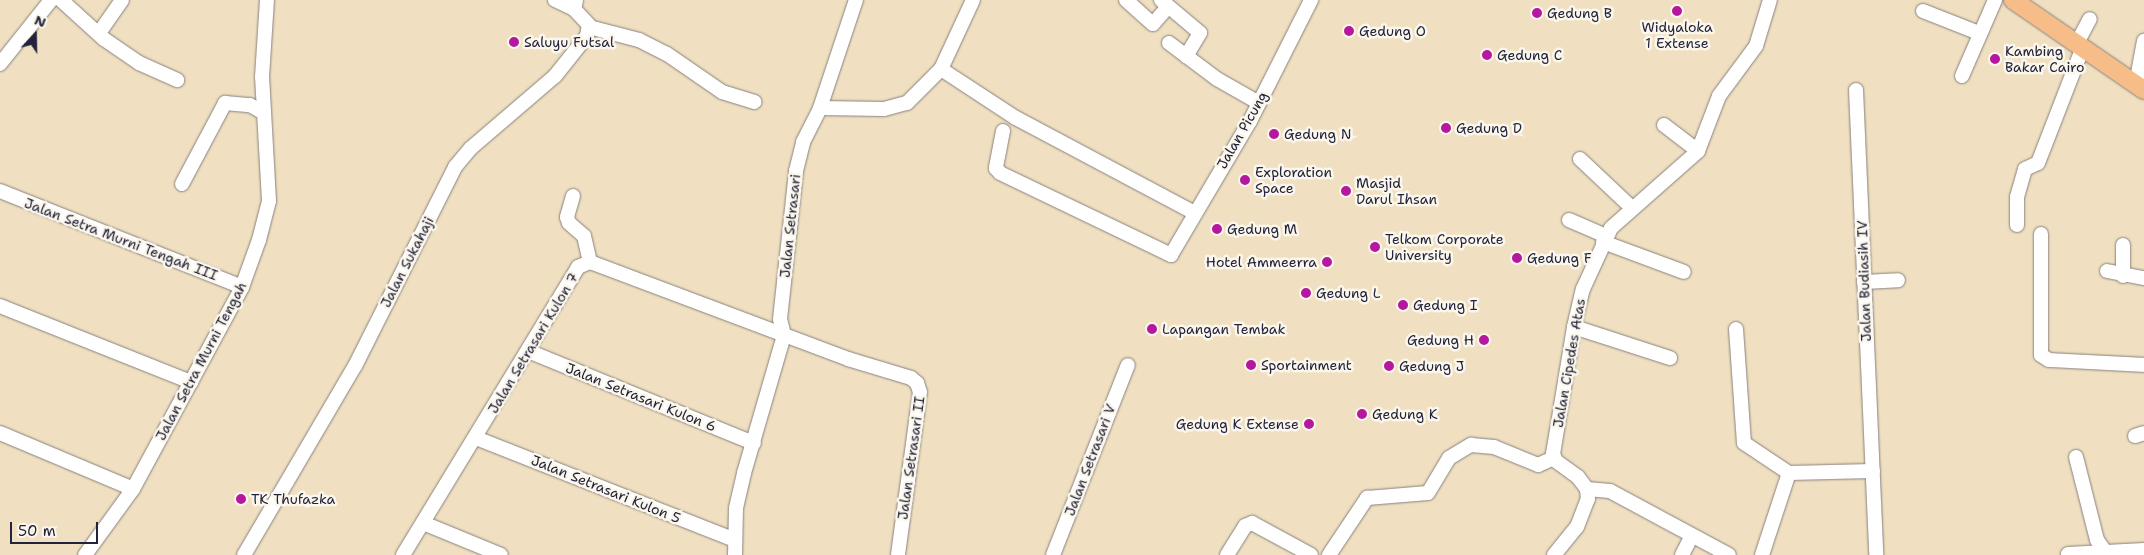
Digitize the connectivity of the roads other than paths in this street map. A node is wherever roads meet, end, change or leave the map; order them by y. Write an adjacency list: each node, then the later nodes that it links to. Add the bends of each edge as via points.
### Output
1 (51, 0): 24 (street)
2 (61, 0): 18 (street)
3 (122, 0): 18 (street)
4 (267, 0): 33 (street, Jalan Setra Murni Tengah)
5 (555, 0): 13 (street)
6 (856, 0): 32 (street, Jalan Setrasari)
7 (973, 0): 25 (street)
8 (1126, 0): 14 (street, via 1153,24)
9 (1311, 0): 31 (street, Jalan Picung)
10 (1770, 0): 36 (street, Jalan Cipedes Atas, via 1756,46 1719,96)
11 (1995, 0): 19 (street)
12 (2013, 0): 21 (main road)
13 (575, 4): 17 (street)
14 (1164, 4): 23 (street, via 1200,33)
15 (1923, 11): 19 (street)
16 (2090, 19): 21 (street)
17 (589, 27): 30 (street, via 638,40 666,54 722,92); 81 (street, Jalan Sukahaji, via 579,48 555,76 471,148 456,167 355,366)
18 (98, 33): 27 (street, via 139,63)
19 (1979, 33): 26 (street)
20 (1169, 43): 23 (street)
21 (2080, 45): 28 (main road); 44 (street, via 2038,163 2025,169 2017,197)
22 (2143, 46): 28 (street)
23 (1186, 56): 31 (street)
24 (0, 64)
25 (941, 69): 32 (street, via 907,103 884,109); 42 (street, via 1016,118)
26 (1962, 76)
27 (177, 80)
28 (2140, 87)
29 (1856, 90): 54 (street, Jalan Budiasih IV)
30 (754, 102)
31 (1259, 103): 42 (street, Jalan Picung)
32 (820, 108): 59 (street, Jalan Setrasari, via 803,142 796,171 780,319)
33 (262, 112): 38 (street, via 250,105 225,103); 55 (street, Jalan Setra Murni Tengah, via 269,201)
34 (1664, 125): 36 (street)
35 (1003, 131): 42 (street, Jalan Picung, via 996,168 1000,173 1168,255 1173,253)
36 (1698, 151): 41 (street, Jalan Cipedes Atas)
37 (1580, 159): 41 (street)
38 (182, 184)
39 (0, 191): 55 (street, Jalan Setra Murni Tengah III)
40 (573, 196): 48 (street, via 567,217 569,223 584,236)
41 (1632, 208): 46 (street, Jalan Cipedes Atas)
42 (1193, 212)
43 (1569, 220): 46 (street)
44 (2017, 225)
45 (2041, 234): 62 (street, via 2038,342 2041,355 2049,360)
46 (1604, 239): 50 (street); 57 (street, Jalan Cipedes Atas, via 1583,289)
47 (2123, 245): 51 (street)
48 (590, 262): 59 (street, Jalan Setrasari Kulon 7); 60 (street, Jalan Setrasari Kulon 7, via 578,267)
49 (2107, 271): 51 (street)
50 (1684, 272)
51 (2123, 276): 52 (street)
52 (2144, 278)
53 (1898, 280): 54 (street)
54 (1864, 282): 70 (street, Jalan Budiasih IV)
55 (242, 287): 64 (street, Jalan Setra Murni Tengah)
56 (0, 306): 64 (street)
57 (1574, 327): 61 (street); 69 (street, Jalan Cipedes Atas)
58 (1736, 329): 71 (street, via 1744,443)
59 (784, 335): 67 (street, Jalan Setrasari); 85 (street, Jalan Setrasari II, via 911,378 917,383 920,392)
60 (528, 352): 66 (street, Jalan Setrasari Kulon 7); 67 (street, Jalan Setrasari Kulon 6)
61 (1670, 358)
62 (2144, 365)
63 (1128, 366): 86 (street, Jalan Setrasari V)
64 (191, 382): 72 (street, Jalan Setra Murni Tengah)
65 (0, 432): 72 (street)
66 (476, 438): 74 (street, Jalan Setrasari Kulon 7); 76 (street, Jalan Setrasari Kulon 5)
67 (754, 443): 76 (street, Jalan Setrasari, via 736,508)
68 (2076, 457): 77 (street, via 2097,540)
69 (1554, 458): 73 (street); 89 (street, via 1538,465 1494,447 1471,445 1450,458 1428,493 1367,498)
70 (1873, 471): 71 (street); 94 (street, Jalan Budiasih IV)
71 (1789, 473): 93 (street)
72 (133, 489): 80 (street, Jalan Setra Murni Tengah)
73 (1587, 489): 75 (street, via 1610,491); 90 (street, via 1584,515)
74 (423, 523): 82 (street, Jalan Setrasari Kulon 7); 83 (street)
75 (1691, 536): 91 (street); 92 (street)
76 (735, 540): 84 (street, Jalan Setrasari)
77 (2104, 550): 78 (street); 79 (street)
78 (2136, 552)
79 (2068, 554)
80 (84, 555)
81 (244, 555)
82 (403, 555)
83 (501, 555)
84 (735, 555)
85 (898, 555)
86 (1053, 555)
87 (1228, 555): 88 (street, via 1245,526 1252,523)
88 (1311, 555)
89 (1329, 555)
90 (1554, 555)
91 (1682, 555)
92 (1729, 555)
93 (1762, 555)
94 (1876, 555)

